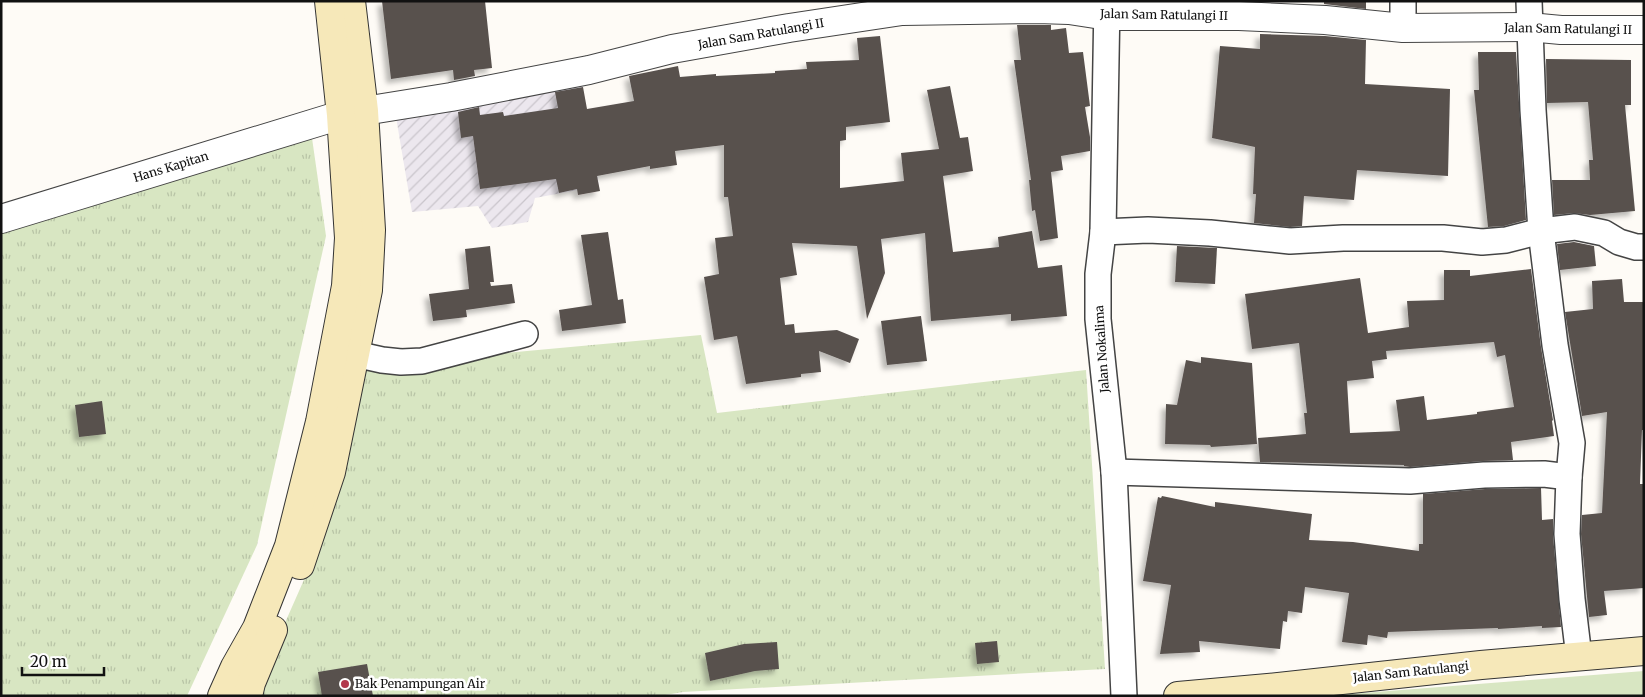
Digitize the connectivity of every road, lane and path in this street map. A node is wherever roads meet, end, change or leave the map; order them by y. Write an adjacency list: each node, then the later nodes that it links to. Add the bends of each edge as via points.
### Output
1 (329, 1): 8 (main road)
2 (350, 1): 8 (main road)
3 (1403, 1): 6 (street)
4 (1108, 9): 6 (street, Jalan Sam Ratulangi II, via 1325,20); 8 (street, Jalan Sam Ratulangi II, via 902,11 672,49 451,98); 11 (street, Jalan Nokalima)
5 (1529, 14): 6 (street, Jalan Sam Ratulangi II); 7 (street, Jalan Sam Ratulangi II, via 1561,30); 10 (street)
6 (1403, 28)
7 (1644, 30)
8 (352, 113): 9 (street, Hans Kapitan); 14 (main road, via 371,230 368,290); 19 (main road, via 346,286 320,422 289,546 257,628)
9 (1, 219)
10 (1541, 231): 11 (street, via 1482,242 1443,238 1290,241 1148,230); 12 (street, via 1576,227 1591,229 1619,242); 16 (street, via 1555,345 1572,443)
11 (1103, 232): 15 (street, Jalan Nokalima, via 1098,274 1098,319)
12 (1644, 248)
13 (525, 334): 14 (street, via 422,361 401,362)
14 (355, 354): 20 (main road, via 331,472 290,593 266,644)
15 (1114, 472): 16 (street, via 1410,481 1484,475); 21 (street, Jalan Nokalima)
16 (1569, 476): 18 (street, via 1567,534)
17 (1644, 651): 18 (main road, Jalan Sam Ratulangi)
18 (1580, 657): 22 (main road, Jalan Sam Ratulangi)
19 (222, 696)
20 (248, 696)
21 (1124, 696)
22 (1178, 696)

